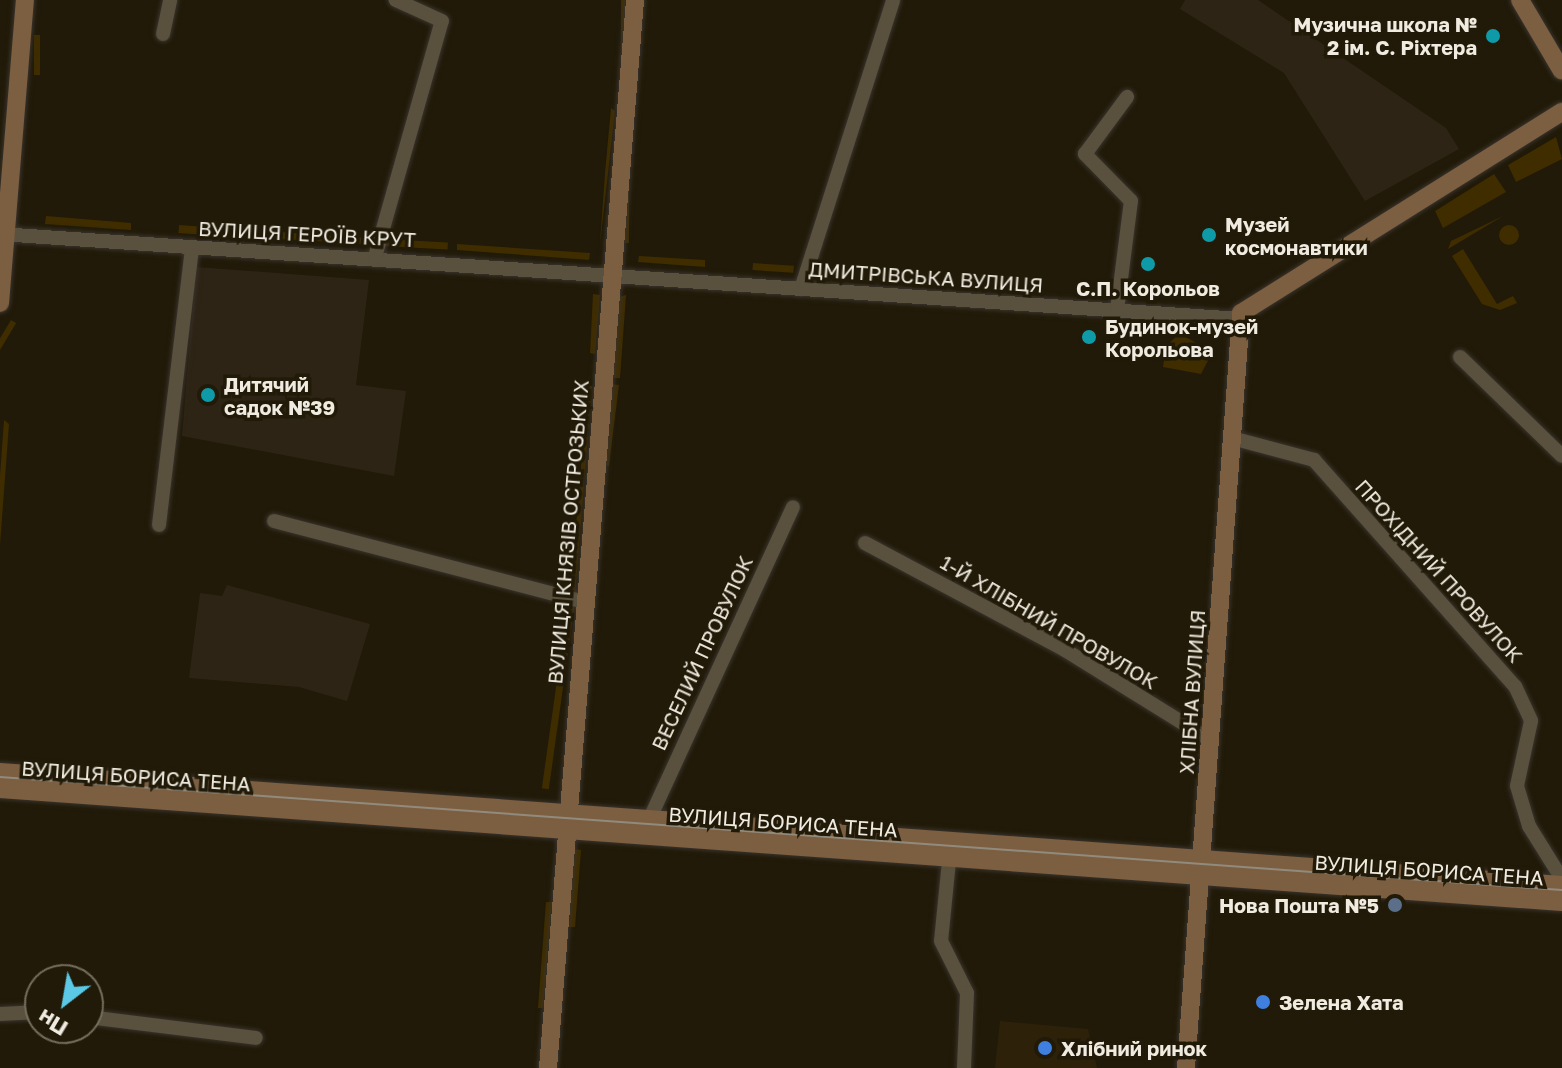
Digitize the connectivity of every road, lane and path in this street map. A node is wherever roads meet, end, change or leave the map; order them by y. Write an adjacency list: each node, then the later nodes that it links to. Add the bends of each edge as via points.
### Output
1 (25, 0): 11 (street)
2 (170, 0): 7 (street)
3 (396, 0): 13 (street, via 442,21)
4 (635, 0): 14 (street, ВУЛИЦЯ КНЯЗІВ ОСТРОЗЬКИХ)
5 (893, 0): 15 (street)
6 (1520, 0): 8 (street)
7 (163, 34)
8 (1562, 71)
9 (1127, 97): 17 (street, via 1085,154 1131,201)
10 (1562, 112): 18 (street, via 1251,301)
11 (2, 234): 12 (street, ВУЛИЦЯ ГЕРОЇВ КРУТ); 16 (street)
12 (192, 247): 13 (street, ВУЛИЦЯ ГЕРОЇВ КРУТ); 24 (street)
13 (375, 257): 14 (street, ВУЛИЦЯ ГЕРОЇВ КРУТ)
14 (611, 274): 15 (street, ДМИТРІВСЬКА ВУЛИЦЯ); 26 (street, ВУЛИЦЯ КНЯЗІВ ОСТРОЗЬКИХ)
15 (801, 289): 17 (street, ДМИТРІВСЬКА ВУЛИЦЯ)
16 (0, 303)
17 (1117, 310): 18 (street, ДМИТРІВСЬКА ВУЛИЦЯ)
18 (1239, 319): 20 (street, ХЛІБНА ВУЛИЦЯ)
19 (1460, 357): 21 (street)
20 (1232, 438): 27 (street, ХЛІБНА ВУЛИЦЯ); 34 (street, ПРОХІДНИЙ ПРОВУЛОК, via 1314,460 1515,686 1531,721 1517,786 1529,826)
21 (1562, 456)
22 (793, 507): 30 (street, ВЕСЕЛИЙ ПРОВУЛОК)
23 (274, 521): 26 (street)
24 (159, 525)
25 (865, 543): 27 (street, 1-Й ХЛІБНИЙ ПРОВУЛОК, via 1065,650)
26 (584, 602): 31 (street, ВУЛИЦЯ КНЯЗІВ ОСТРОЗЬКИХ)
27 (1210, 740): 33 (street, ХЛІБНА ВУЛИЦЯ)
28 (0, 772): 31 (street, ВУЛИЦЯ БОРИСА ТЕНА)
29 (0, 789): 31 (street, ВУЛИЦЯ БОРИСА ТЕНА)
30 (650, 818): 31 (street, ВУЛИЦЯ БОРИСА ТЕНА); 32 (street, ВУЛИЦЯ БОРИСА ТЕНА)
31 (566, 820): 32 (street, ВУЛИЦЯ БОРИСА ТЕНА); 40 (street, ВУЛИЦЯ КНЯЗІВ ОСТРОЗЬКИХ)
32 (950, 848): 33 (street, ВУЛИЦЯ БОРИСА ТЕНА); 41 (street, via 941,941 967,993)
33 (1200, 866): 34 (street, ВУЛИЦЯ БОРИСА ТЕНА); 35 (street, ВУЛИЦЯ БОРИСА ТЕНА); 42 (street, ХЛІБНА ВУЛИЦЯ)
34 (1562, 882)
35 (1562, 902)
36 (24, 1013): 37 (street)
37 (0, 1014)
38 (104, 1019): 39 (street)
39 (256, 1038)
40 (548, 1068)
41 (964, 1068)
42 (1186, 1068)

